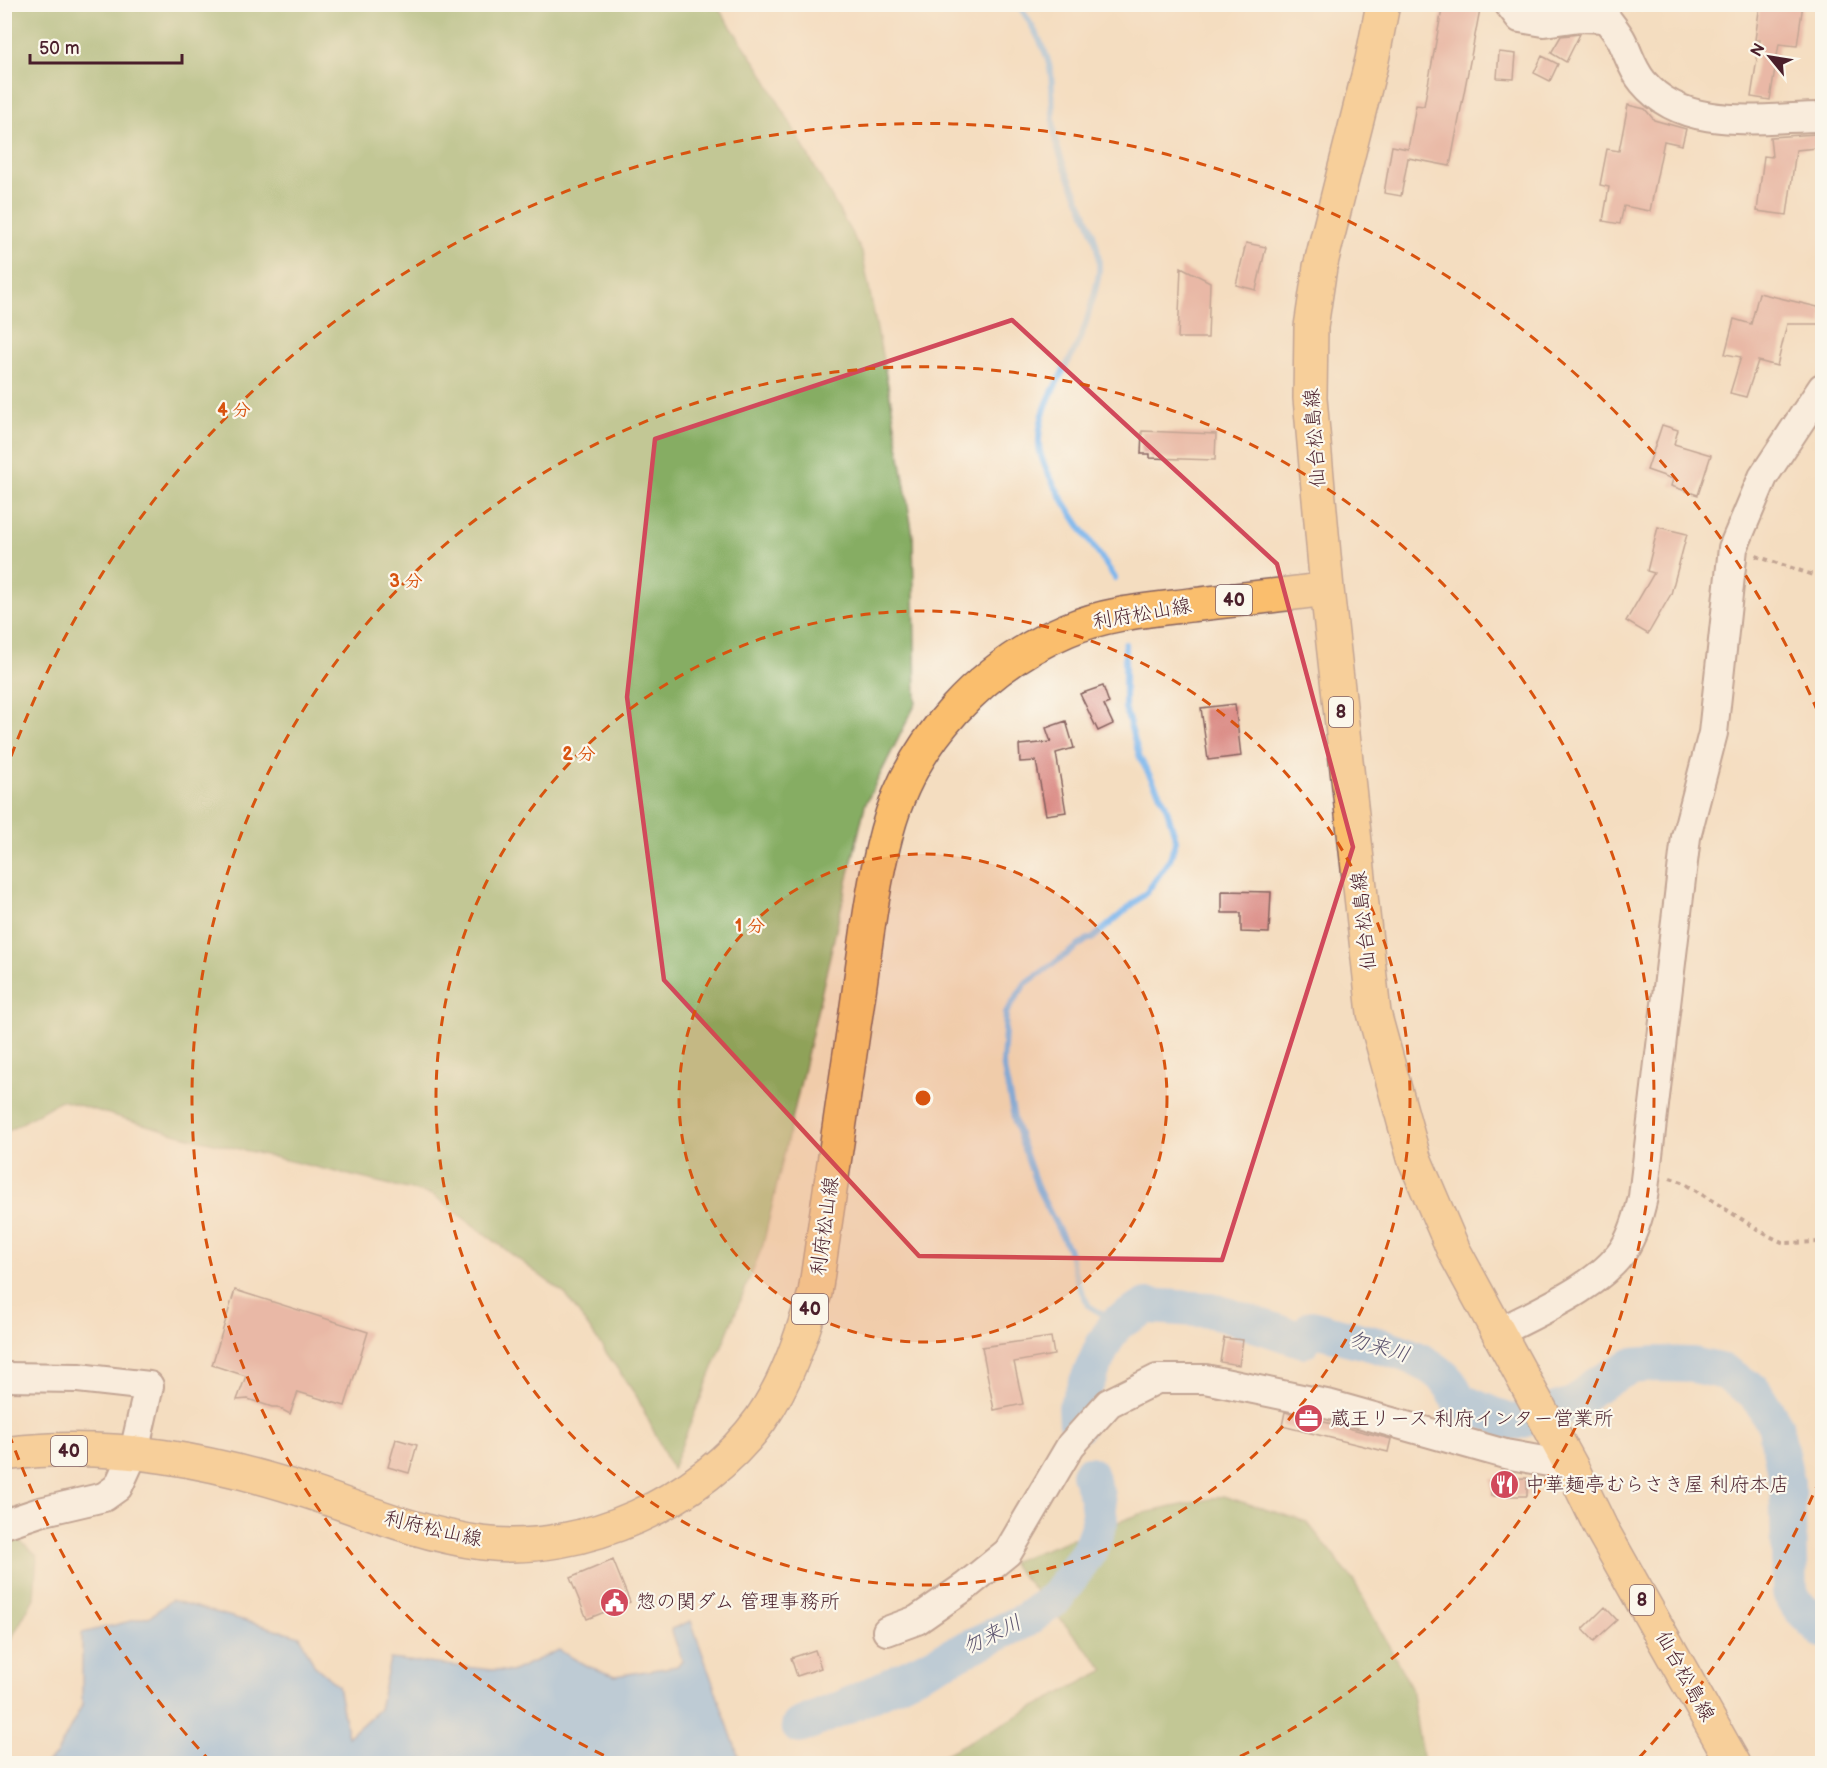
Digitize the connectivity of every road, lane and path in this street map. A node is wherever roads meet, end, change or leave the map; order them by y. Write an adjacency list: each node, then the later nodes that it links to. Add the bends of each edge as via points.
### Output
1 (1383, 4): 7 (main road, 仙台松島線 / 8, via 1320,267 1311,327 1310,398)
2 (1509, 4): 3 (street, via 1520,18 1544,22 1606,18 1643,82 1667,104 1708,116 1745,120)
3 (1822, 117)
4 (1822, 388): 5 (street, via 1763,477)
5 (1733, 548): 6 (path); 8 (street, via 1713,733 1686,837)
6 (1822, 578)
7 (1327, 590): 10 (main road, 仙台松島線 / 8, via 1374,1013 1414,1158 1453,1249); 12 (main road, 利府松山線 / 40, via 1140,611 1101,618 1067,630 991,673 928,741 903,787 887,830 814,1293 796,1353 777,1392 741,1446 674,1498 631,1522 578,1536 531,1543 484,1543 434,1534 216,1466)
8 (1646, 1170): 9 (path, via 1682,1182 1784,1242); 10 (street, via 1637,1222 1623,1249 1598,1276)
9 (1822, 1242)
10 (1498, 1333): 14 (main road, 仙台松島線 / 8)
11 (4, 1377): 12 (street, via 78,1378 149,1386)
12 (134, 1452): 13 (main road, 利府松山線 / 40, via 32,1450); 15 (street, via 118,1487 104,1497)
13 (4, 1454)
14 (1571, 1466): 16 (street, via 1505,1454 1320,1402 1205,1379 1157,1379 1109,1403 1071,1445 1008,1552 917,1620); 17 (main road, 仙台松島線 / 8)
15 (4, 1524)
16 (887, 1631)
17 (1734, 1764)

